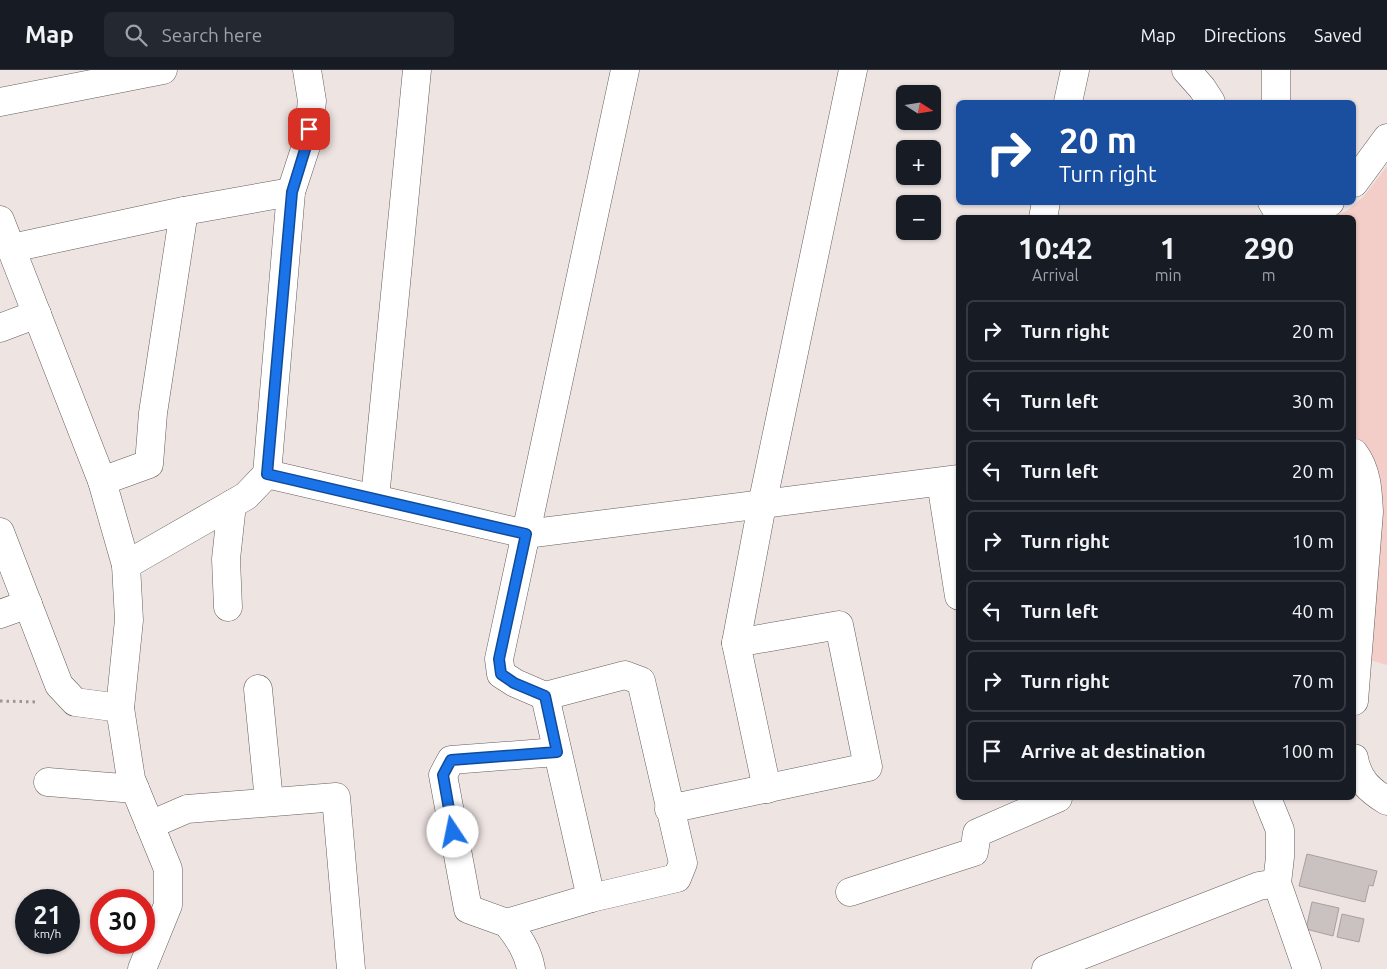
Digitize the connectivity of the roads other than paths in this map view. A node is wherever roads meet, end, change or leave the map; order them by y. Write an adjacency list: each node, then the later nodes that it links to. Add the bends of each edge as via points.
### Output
1 (163, 70): 12 (street)
2 (307, 70): 15 (street, via 312,101 307,143)
3 (417, 70): 27 (street)
4 (624, 70): 31 (street)
5 (853, 70): 29 (street)
6 (1075, 70): 9 (street)
7 (1186, 70): 10 (street)
8 (1276, 70): 11 (street)
9 (1068, 100)
10 (1210, 100)
11 (1276, 100)
12 (0, 102)
13 (1387, 138): 14 (street)
14 (1356, 180)
15 (292, 192): 18 (street); 24 (street)
16 (1326, 205): 17 (street)
17 (1276, 209)
18 (184, 211): 20 (street); 25 (street, via 153,413 149,464)
19 (0, 220): 20 (street)
20 (12, 248): 21 (street)
21 (38, 314): 22 (street); 25 (street)
22 (0, 328)
23 (1356, 456): 38 (street, via 1367,482 1369,512)
24 (267, 474): 27 (street); 28 (street, via 246,496)
25 (102, 480): 33 (street)
26 (950, 480): 29 (street); 32 (street)
27 (375, 498): 31 (street)
28 (232, 504): 33 (street); 35 (street, via 226,559)
29 (762, 504): 31 (street); 37 (street)
30 (0, 532): 34 (street)
31 (526, 534): 40 (street, via 499,659 501,674)
32 (956, 557)
33 (126, 565): 41 (street, via 129,620)
34 (28, 604): 36 (street); 41 (street, via 59,684 75,702)
35 (228, 607)
36 (0, 614)
37 (736, 643): 46 (street); 46 (street, via 839,624 868,767)
38 (1356, 652)
39 (258, 689): 50 (street)
40 (545, 696): 42 (street); 51 (street, via 625,675 640,681)
41 (120, 708): 45 (street)
42 (557, 752): 55 (street); 56 (street, via 451,760 443,775 468,909)
43 (1356, 767): 49 (street, via 1368,789)
44 (48, 782): 45 (street)
45 (135, 789): 52 (street)
46 (767, 789): 51 (street)
47 (1053, 800): 54 (street, via 977,833 974,852)
48 (1268, 800): 53 (street, via 1280,830)
49 (1387, 801)
50 (269, 802): 52 (street, via 187,809); 58 (street, via 336,797)
51 (669, 809): 55 (street, via 683,863 678,878)
52 (150, 825): 57 (street, via 168,869 168,905)
53 (1276, 883): 60 (street, via 1259,886); 61 (street)
54 (850, 892)
55 (591, 898): 56 (street)
56 (507, 923): 59 (street, via 529,957)
57 (142, 969)
58 (351, 969)
59 (531, 969)
60 (1046, 969)
61 (1307, 969)

